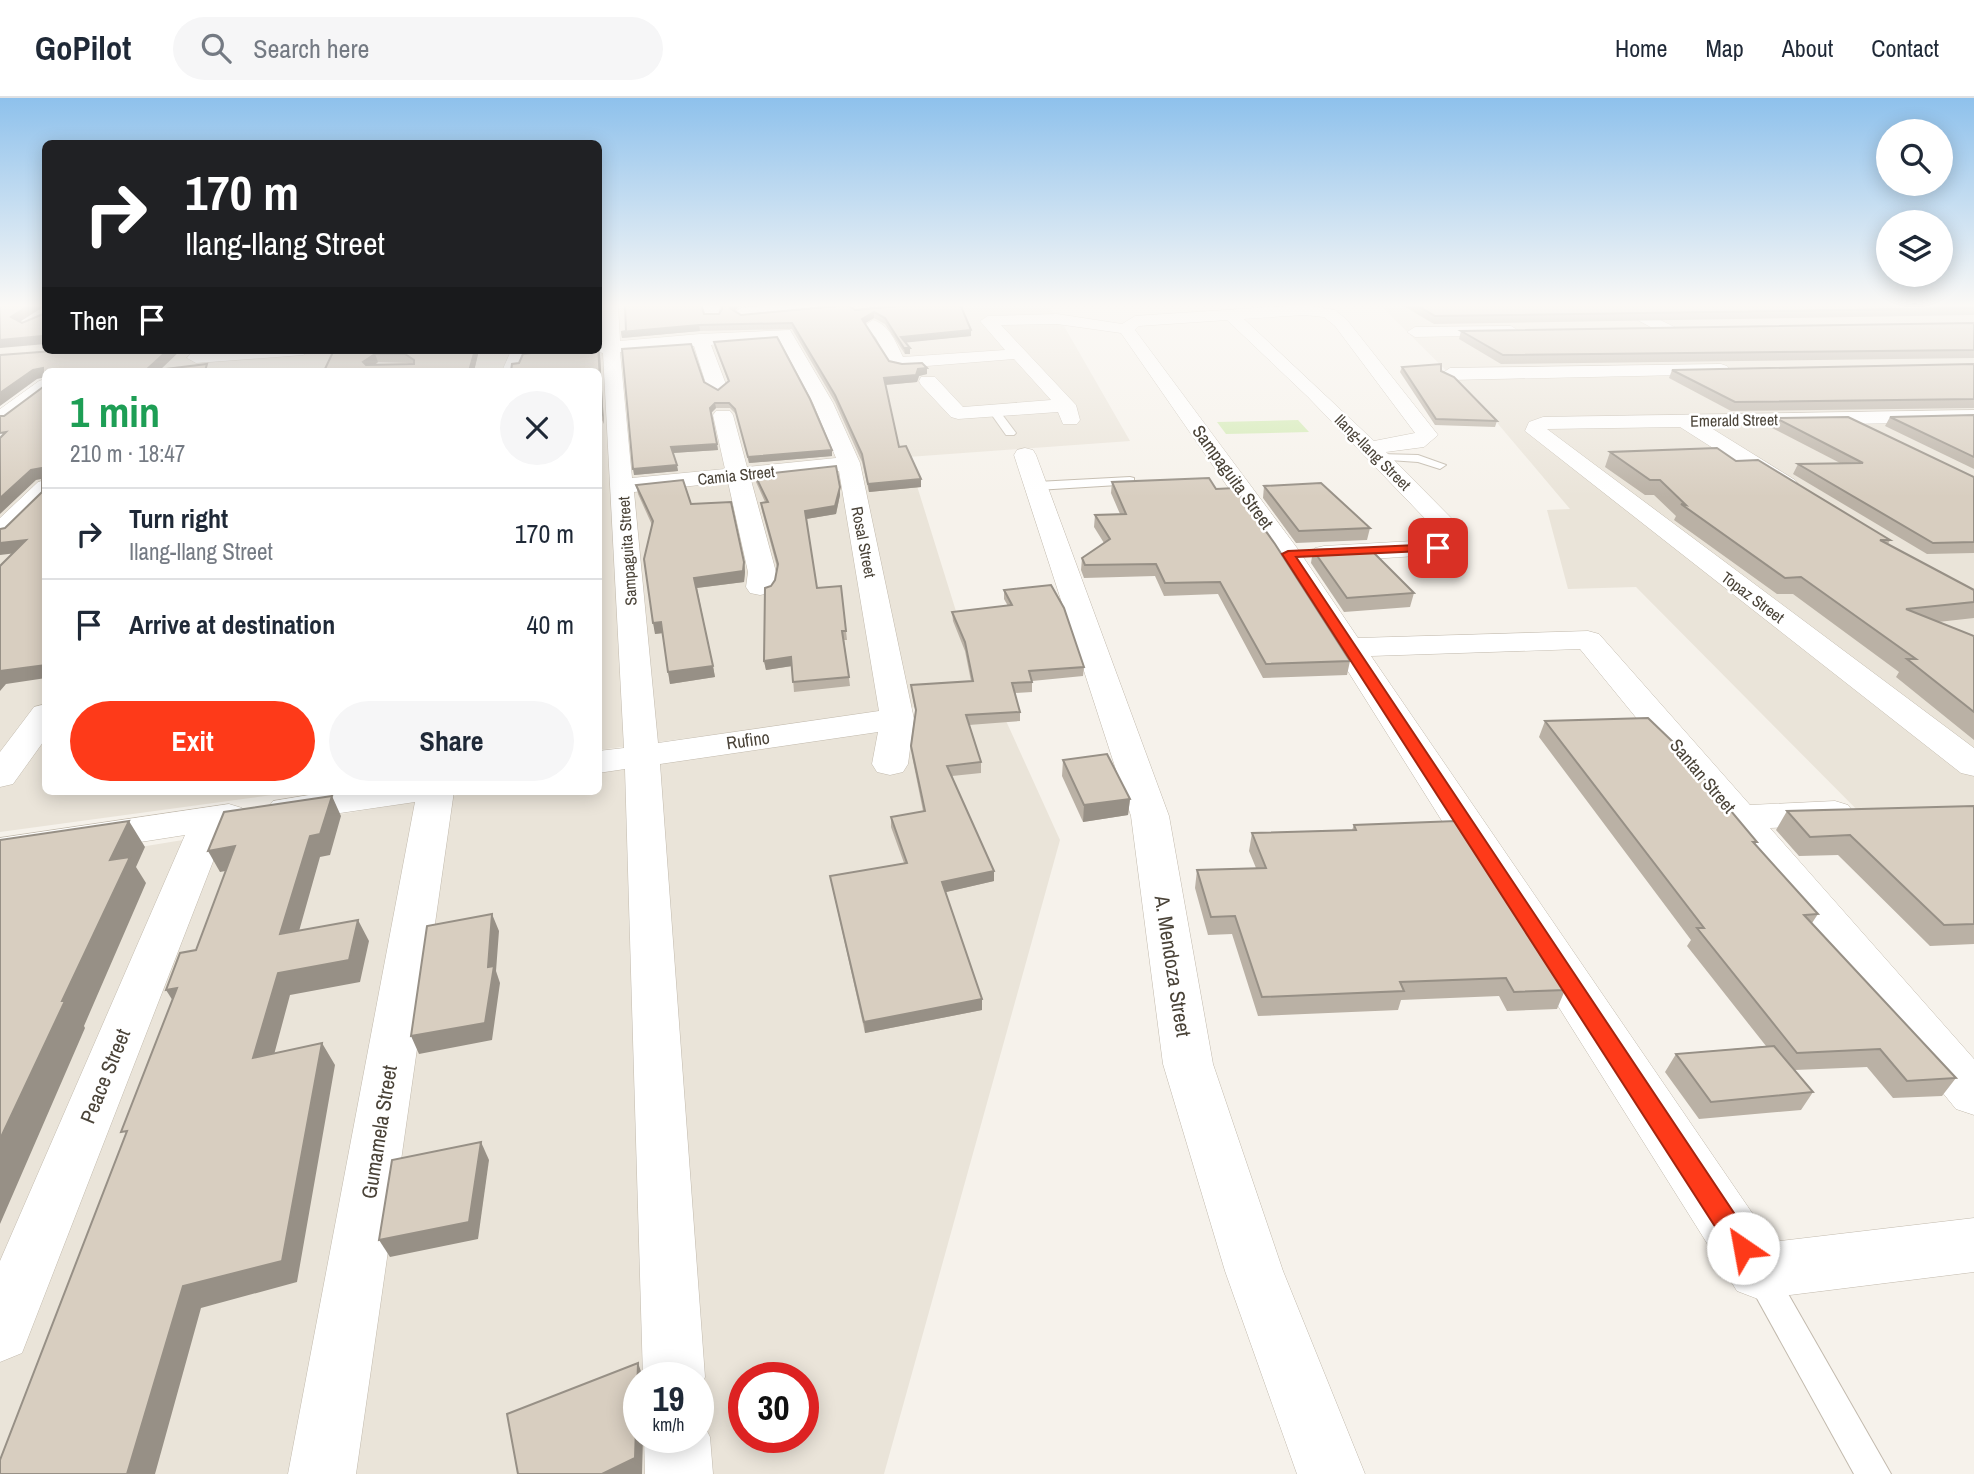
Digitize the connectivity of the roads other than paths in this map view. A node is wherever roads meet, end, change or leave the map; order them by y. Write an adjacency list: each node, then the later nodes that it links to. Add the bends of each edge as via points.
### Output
1 (612, 368): 28 (street, Sampaguita Street)
2 (711, 368): 11 (street)
3 (803, 368): 24 (street, Rosal Street)
4 (1029, 368): 14 (street, via 1068,412)
5 (1161, 368): 32 (street, Sampaguita Street)
6 (1287, 368): 22 (street, Ilang-Ilang Street)
7 (1376, 368): 22 (street, via 1427,435)
8 (1685, 368): 9 (street)
9 (1450, 374)
10 (928, 381): 14 (street, via 954,411)
11 (717, 387)
12 (42, 388): 17 (street)
13 (1803, 397): 18 (street)
14 (994, 411): 23 (lane)
15 (723, 415): 26 (street)
16 (1974, 416): 18 (street, Emerald Street)
17 (0, 419)
18 (1848, 419): 19 (street, Emerald Street); 21 (street)
19 (1684, 421): 20 (street, Emerald Street); 30 (street)
20 (1536, 426): 39 (street, Topaz Street, via 1536,431)
21 (1881, 435)
22 (1375, 453): 25 (lane); 32 (street, Ilang-Ilang Street, via 1450,530 1447,541 1438,548)
23 (1024, 458): 27 (lane); 55 (street, A. Mendoza Street, via 1150,816 1188,1064 1254,1271)
24 (849, 463): 26 (street, Camia Street); 36 (street, Rosal Street)
25 (1440, 465)
26 (736, 475): 28 (street, Camia Street); 33 (street, via 762,572)
27 (1130, 481)
28 (623, 486): 37 (street, Sampaguita Street)
29 (42, 491): 31 (street)
30 (1807, 497)
31 (0, 532)
32 (1288, 554): 34 (street, Sampaguita Street)
33 (760, 587)
34 (1349, 647): 44 (street, Santan Street, via 1588,640); 49 (street, Sampaguita Street)
35 (42, 719): 40 (street)
36 (897, 719): 37 (street, Rufino); 38 (street, Rosal Street)
37 (620, 759): 51 (street)
38 (890, 764)
39 (1974, 765)
40 (0, 776)
41 (388, 795): 45 (street)
42 (435, 795): 53 (street, Gumamela Street)
43 (1863, 812): 44 (street)
44 (1738, 817): 47 (street, Santan Street)
45 (211, 819): 46 (street); 50 (street, Peace Street)
46 (0, 851)
47 (1974, 1094)
48 (1974, 1244): 49 (street)
49 (1758, 1270): 56 (lane)
50 (0, 1332)
51 (673, 1362)
52 (678, 1453): 54 (street)
53 (322, 1474)
54 (680, 1474)
55 (1331, 1474)
56 (1873, 1474)

